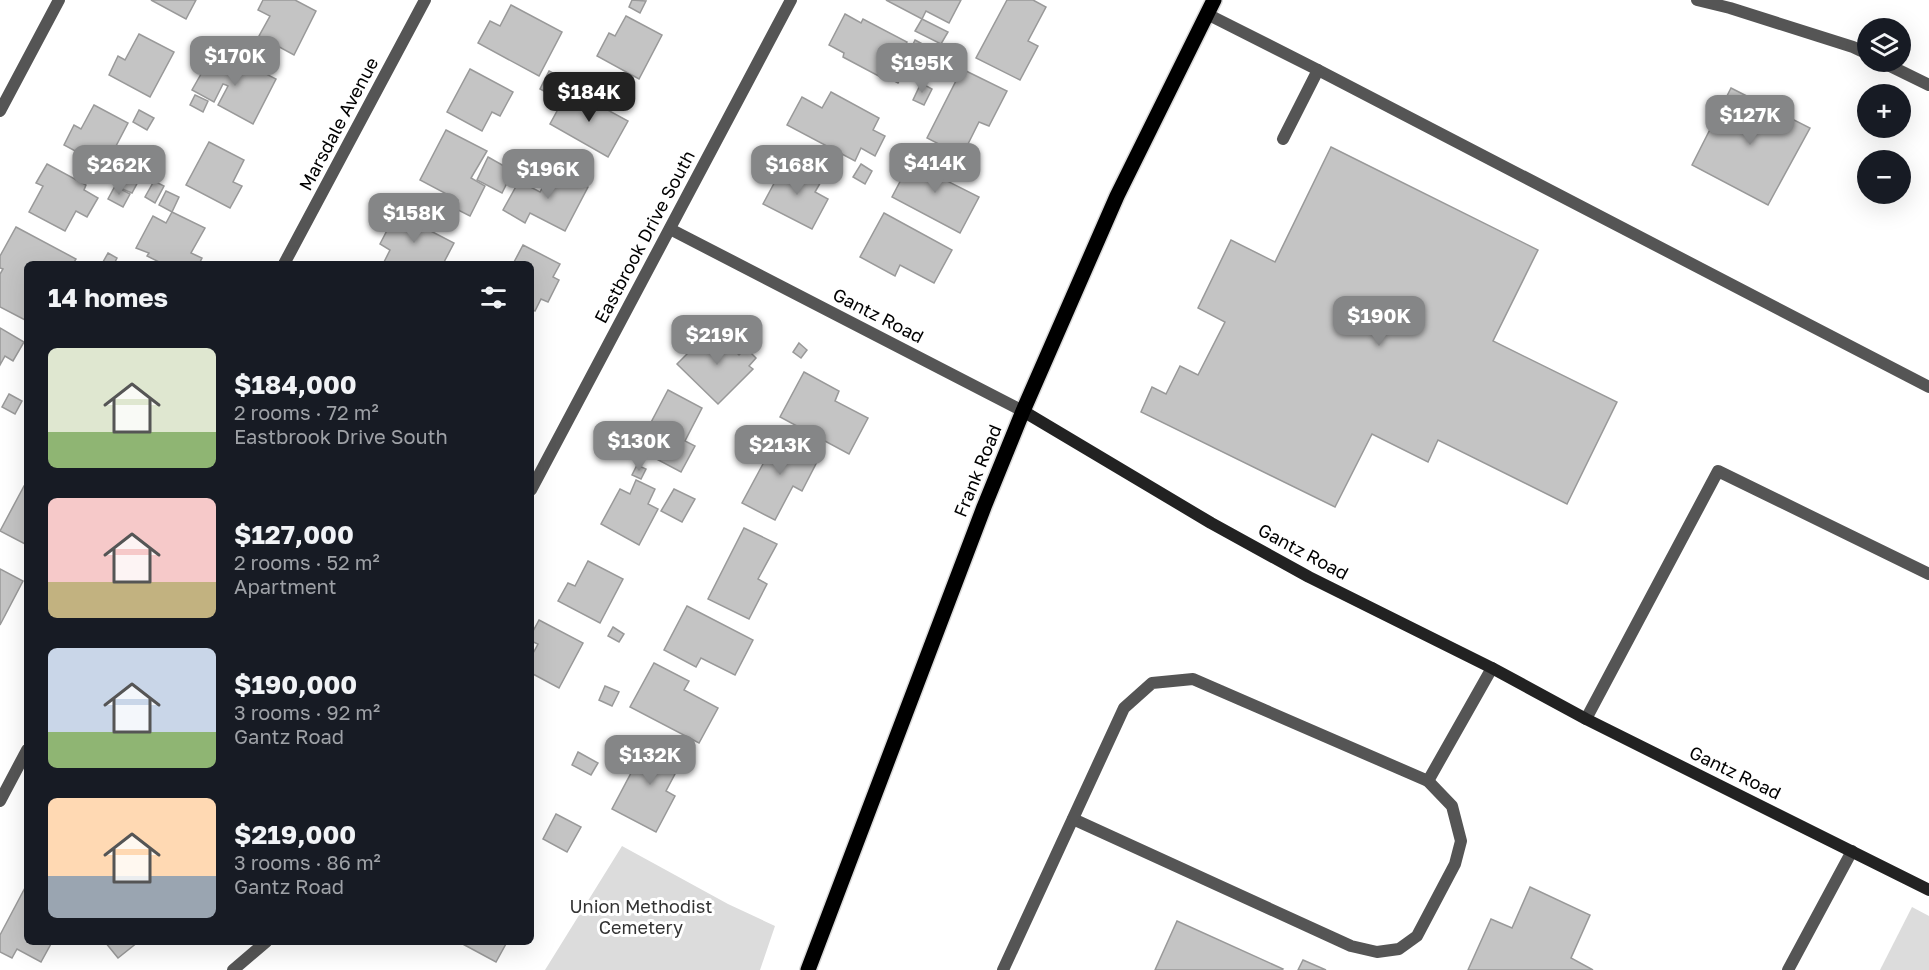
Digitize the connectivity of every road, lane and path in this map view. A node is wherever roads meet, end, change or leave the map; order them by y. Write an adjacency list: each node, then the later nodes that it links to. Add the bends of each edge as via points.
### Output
1 (59, 0): 11 (street)
2 (425, 0): 14 (street, Marsdale Avenue)
3 (791, 0): 13 (street, Eastbrook Drive South)
4 (1214, 0): 6 (main road, Frank Road)
5 (1697, 0): 7 (street)
6 (1207, 14): 8 (street); 16 (main road, Frank Road, via 1118,196)
7 (1857, 49)
8 (1318, 70): 12 (street); 15 (street)
9 (1902, 72): 10 (street)
10 (1929, 85)
11 (0, 111)
12 (1283, 139)
13 (670, 229): 16 (street, Gantz Road); 17 (street, Eastbrook Drive South)
14 (286, 261)
15 (1929, 387)
16 (1023, 411): 19 (main road, Gantz Road, via 1309,577); 29 (main road, Frank Road)
17 (534, 484)
18 (1929, 574): 20 (street, via 1718,471)
19 (1492, 668): 20 (main road, Gantz Road); 22 (street)
20 (1586, 719): 25 (main road, Gantz Road)
21 (24, 756): 23 (street)
22 (1428, 781): 24 (street, via 1193,679 1152,683 1124,708); 24 (street, via 1452,806 1461,841 1455,864 1417,936 1399,949 1377,952 1351,946)
23 (0, 801)
24 (1073, 819): 30 (street)
25 (1852, 851): 26 (main road, Gantz Road); 31 (street)
26 (1929, 890)
27 (262, 945): 28 (street)
28 (233, 970)
29 (808, 970)
30 (1003, 970)
31 (1788, 970)

